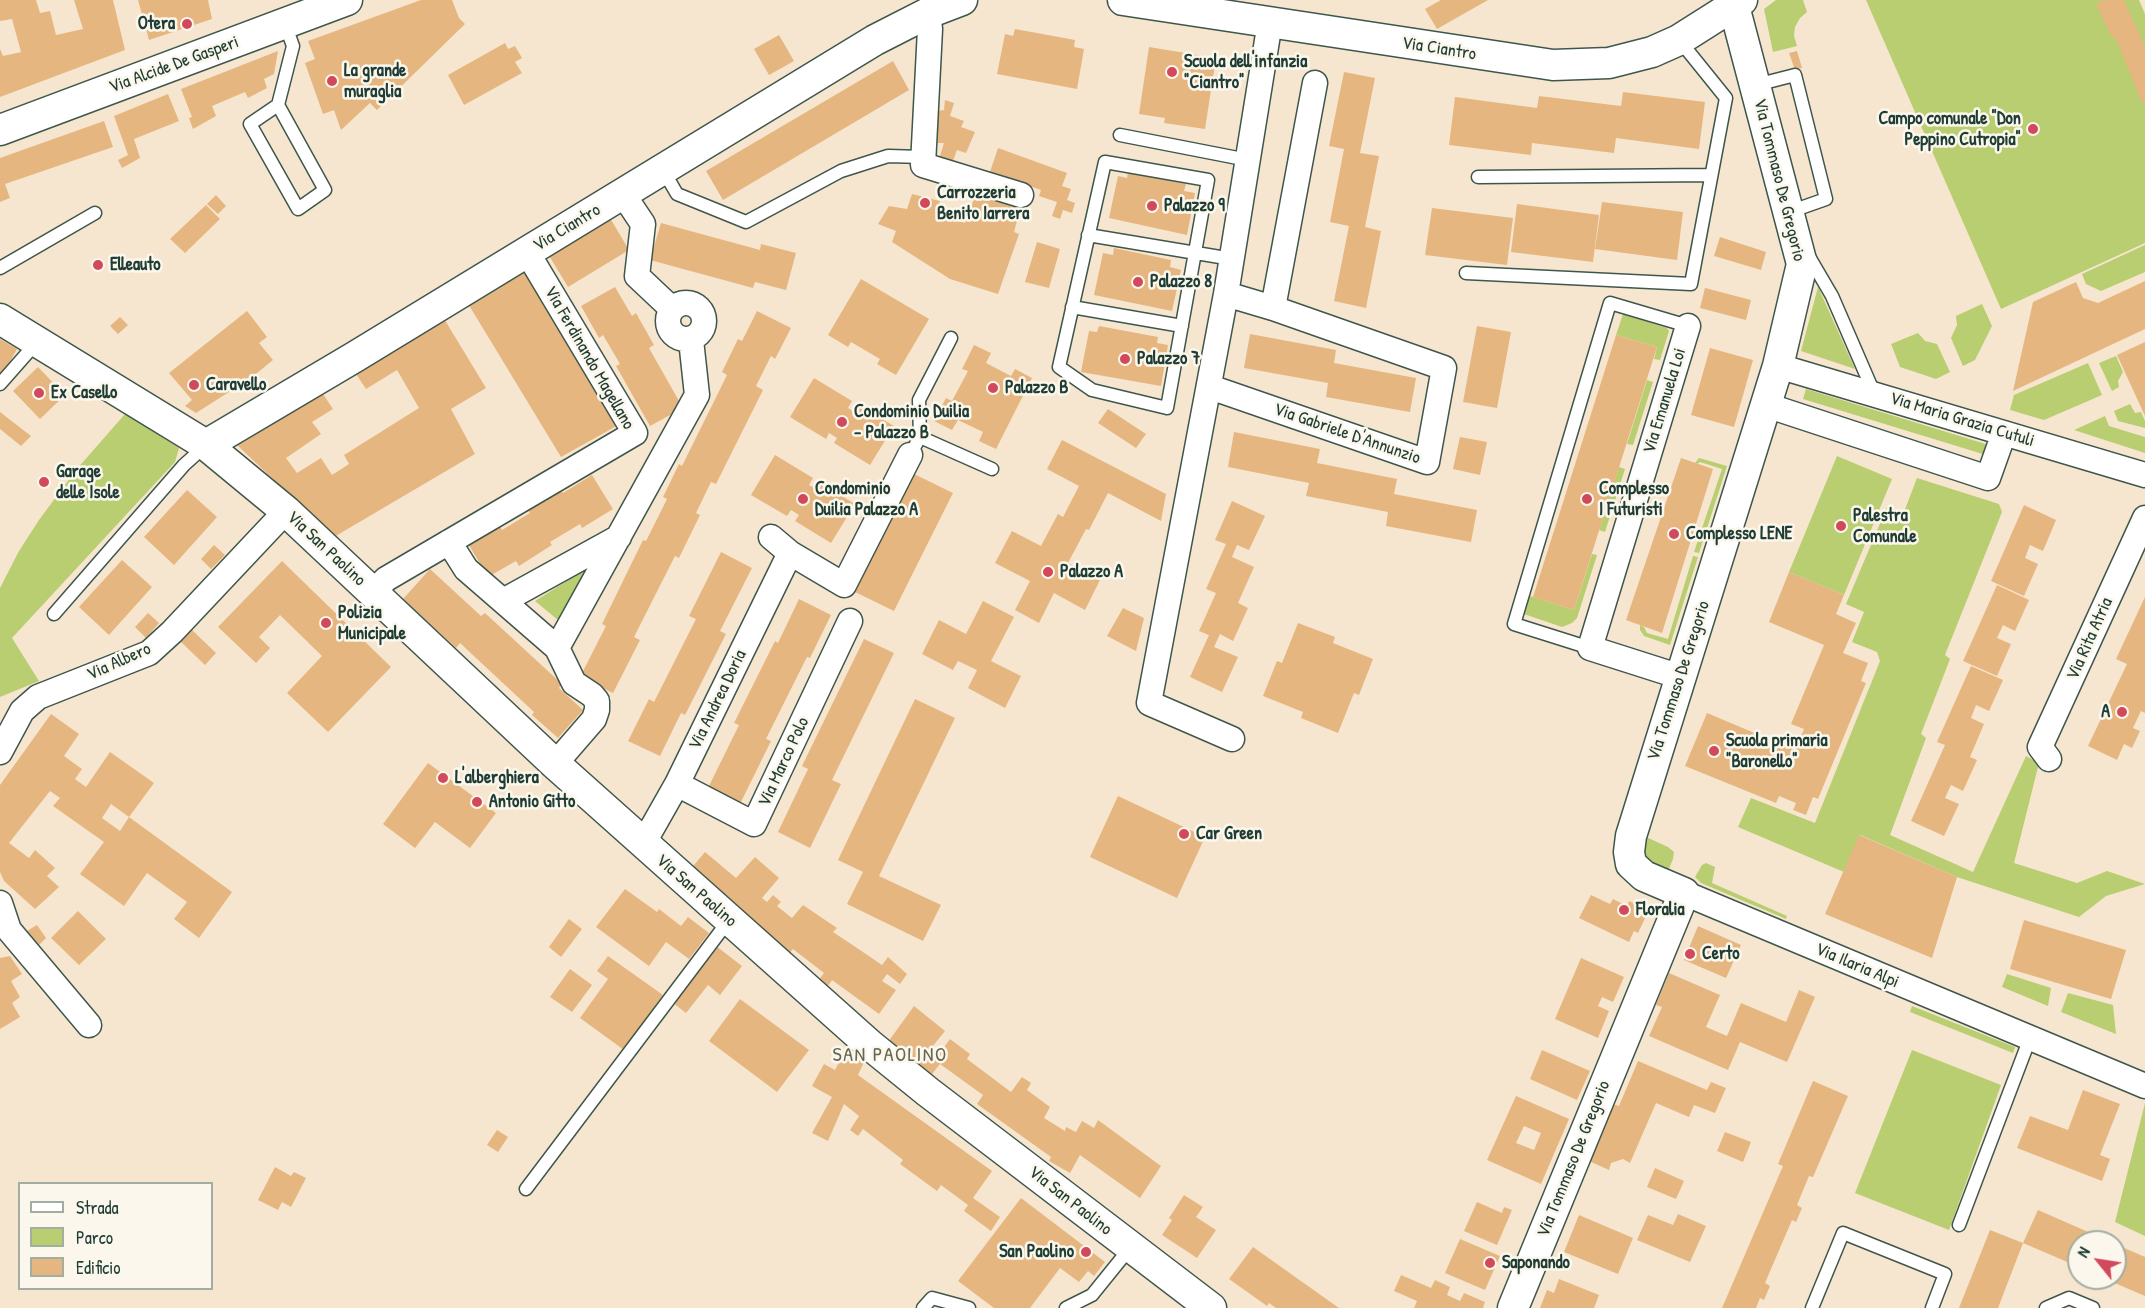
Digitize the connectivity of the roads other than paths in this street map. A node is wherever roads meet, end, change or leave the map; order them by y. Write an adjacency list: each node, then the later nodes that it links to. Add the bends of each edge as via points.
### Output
1 (347, 0): 7 (street, Via Alcide De Gasperi)
2 (962, 0): 5 (street, Via Ciantro)
3 (1123, 0): 6 (street, Via Ciantro)
4 (1738, 3): 8 (street, Via Ciantro); 10 (street, Via Tommaso De Gregorio)
5 (925, 6): 14 (street, via 930,29); 16 (street, Via Ciantro)
6 (1269, 22): 8 (street, Via Ciantro, via 1552,65 1609,63); 15 (street)
7 (285, 23): 11 (lane, via 293,46); 12 (street, Via Alcide De Gasperi)
8 (1679, 40): 17 (lane, via 1726,98)
9 (1315, 82): 31 (street)
10 (1756, 85): 22 (street, Via Tommaso De Gregorio); 22 (lane, via 1795,75 1826,199)
11 (278, 105): 11 (lane, via 250,124 298,209 325,190)
12 (0, 130)
13 (1120, 135): 15 (lane)
14 (924, 157): 16 (lane, via 888,156 841,171 746,222 676,194); 20 (street, via 923,165)
15 (1248, 160): 26 (street)
16 (663, 170): 19 (street, Via Ciantro)
17 (1711, 175): 18 (lane); 28 (lane, via 1691,284)
18 (1478, 177)
19 (623, 194): 24 (street, Via Ciantro); 49 (street, via 643,224 637,276 672,309 680,303 699,307 704,326 691,340 697,395)
20 (1021, 195)
21 (95, 213): 27 (lane)
22 (1792, 221): 37 (street, Via Tommaso De Gregorio, via 1802,264); 40 (lane, via 1832,296)
23 (1088, 235): 25 (lane); 25 (lane, via 1105,162 1208,180); 30 (lane)
24 (527, 252): 43 (street, Via Ciantro); 51 (street, Via Ferdinando Magellano, via 635,433)
25 (1196, 252): 26 (lane); 33 (lane)
26 (1232, 259): 29 (street)
27 (0, 268)
28 (1466, 273)
29 (1226, 294): 31 (street, Via Gabriele D'Annunzio); 39 (street)
30 (1072, 307): 33 (lane); 33 (lane, via 1059,367 1092,390 1167,408)
31 (1273, 308): 39 (street, Via Gabriele D'Annunzio, via 1444,368 1427,462)
32 (0, 319): 36 (street, Via San Paolino)
33 (1182, 326)
34 (1688, 326): 58 (street, Via Emanuela Loi); 58 (lane, via 1610,303 1514,624)
35 (951, 338): 44 (lane, via 919,400)
36 (38, 341): 38 (lane); 43 (street, Via San Paolino)
37 (1778, 366): 40 (street, Via Maria Grazia Cutuli); 41 (street, Via Tommaso De Gregorio)
38 (0, 384)
39 (1210, 387): 60 (street, via 1149,703)
40 (1875, 394): 42 (street, Via Maria Grazia Cutuli)
41 (1766, 405): 42 (street, via 1988,478); 59 (street, Via Tommaso De Gregorio)
42 (2004, 433): 46 (street, Via Maria Grazia Cutuli)
43 (206, 445): 47 (street, Via San Paolino); 55 (lane)
44 (915, 446): 45 (lane); 52 (street, via 844,585)
45 (992, 469)
46 (2145, 475)
47 (286, 512): 53 (street, Via San Paolino); 61 (street, Via Albero, via 149,652 38,697 22,711)
48 (2145, 518): 62 (street, Via Rita Atria, via 2040,747)
49 (620, 536): 54 (street); 57 (street)
50 (771, 537): 52 (street)
51 (449, 542): 53 (street, Via Ferdinando Magellano, via 386,579); 54 (street, via 466,569)
52 (790, 553): 64 (street, Via Andrea Doria)
53 (372, 592): 63 (street, Via San Paolino)
54 (503, 601): 57 (street)
55 (54, 614)
56 (850, 621): 64 (street, Via Marco Polo, via 754,824)
57 (557, 648): 63 (street, via 574,683 597,701 597,710 594,719)
58 (1590, 648): 59 (street)
59 (1681, 677): 66 (street, Via Tommaso De Gregorio, via 1635,821 1629,852 1631,864 1644,876)
60 (1232, 739)
61 (0, 752)
62 (2049, 759)
63 (555, 764): 65 (street, Via San Paolino)
64 (677, 783): 65 (street, Via Andrea Doria)
65 (643, 844): 68 (street, Via San Paolino)
66 (1684, 893): 70 (street, Via Ilaria Alpi); 79 (street, Via Tommaso De Gregorio)
67 (0, 903): 69 (street, via 9,930)
68 (729, 920): 72 (lane); 74 (street, Via San Paolino, via 870,1045)
69 (89, 1025)
70 (2030, 1038): 71 (street, Via Ilaria Alpi); 73 (lane)
71 (2145, 1086)
72 (526, 1189)
73 (1959, 1225)
74 (1130, 1248): 77 (lane, via 1092,1295); 78 (street, Via San Paolino)
75 (923, 1308): 76 (lane, via 932,1298)
76 (969, 1308)
77 (1066, 1308)
78 (1211, 1308)
79 (1513, 1308)
80 (1812, 1308): 81 (lane, via 1843,1233 1945,1274)
81 (1932, 1308)
82 (2046, 1308): 83 (lane, via 2069,1298)
83 (2093, 1308)

